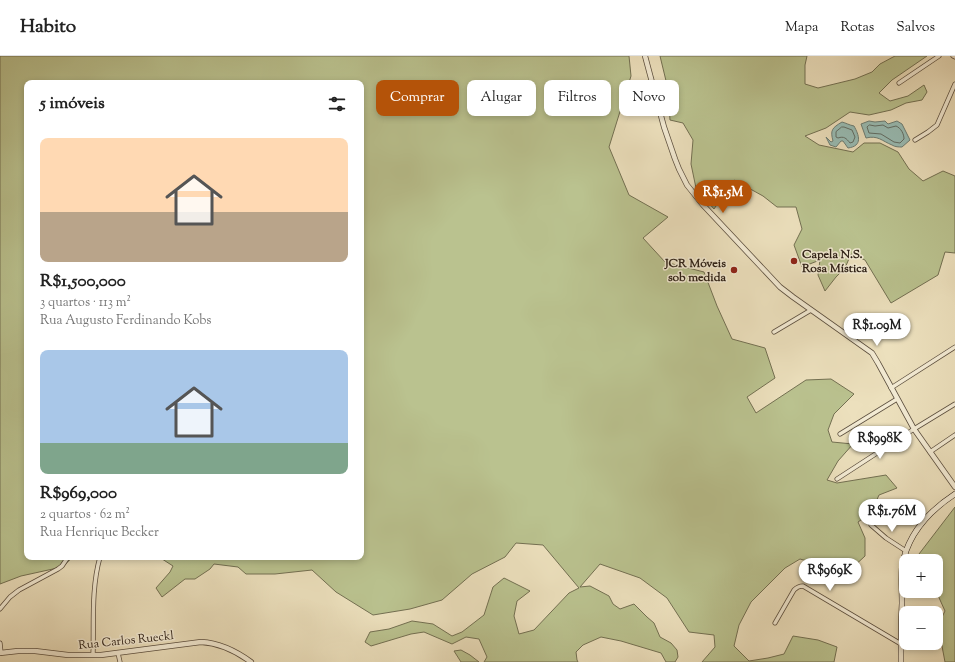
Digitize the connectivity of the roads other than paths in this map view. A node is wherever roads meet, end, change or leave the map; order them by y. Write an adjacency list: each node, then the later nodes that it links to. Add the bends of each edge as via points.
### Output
1 (645, 56): 6 (street, via 670,143 687,185 774,282)
2 (939, 56): 3 (street)
3 (899, 84)
4 (955, 84): 5 (street, via 937,125)
5 (915, 140)
6 (811, 310): 7 (street); 9 (street, via 869,350)
7 (774, 332)
8 (955, 347): 9 (street)
9 (891, 388): 10 (street)
10 (897, 399): 12 (street); 13 (street)
11 (955, 404): 12 (street)
12 (914, 429): 15 (street); 16 (street)
13 (840, 434)
14 (955, 436): 15 (street)
15 (930, 452): 17 (street)
16 (838, 479)
17 (955, 487)
18 (955, 494): 20 (main road, via 923,521)
19 (871, 525): 20 (street)
20 (906, 551): 23 (main road, via 902,572)
21 (66, 560): 24 (street, via 58,569 19,590)
22 (99, 560): 31 (street, via 95,585)
23 (902, 606)
24 (0, 609)
25 (775, 623): 27 (street, via 794,590 804,586)
26 (0, 643): 29 (street)
27 (899, 643)
28 (901, 650): 34 (main road)
29 (1, 653): 31 (street, Rua Carlos Rueckl, via 35,651)
30 (118, 653): 31 (street, Rua Carlos Rueckl); 32 (street); 33 (street, Rua Carlos Rueckl, via 207,642 229,649)
31 (93, 655)
32 (120, 662)
33 (251, 662)
34 (901, 662)

